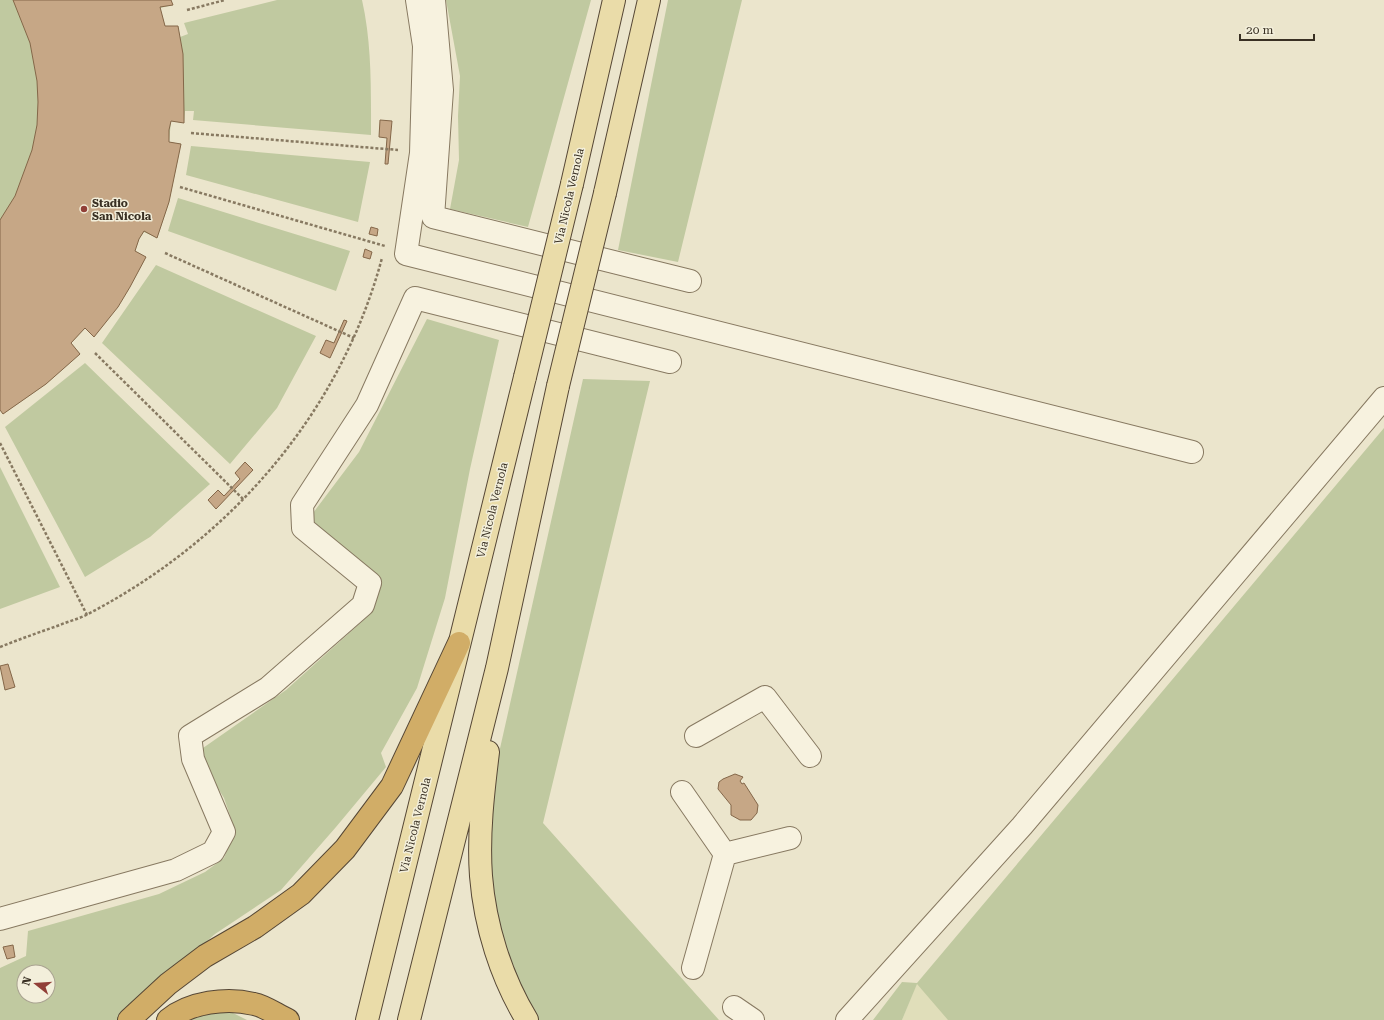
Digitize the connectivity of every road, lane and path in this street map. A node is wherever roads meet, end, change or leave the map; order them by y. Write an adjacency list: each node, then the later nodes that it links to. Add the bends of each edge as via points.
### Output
1 (225, 0): 6 (path)
2 (417, 0): 19 (street, via 424,46 421,153 406,254)
3 (434, 0): 13 (street, via 442,90 433,216)
4 (614, 0): 22 (main road, Via Nicola Vernola, bridge, via 572,184)
5 (649, 0): 24 (main road, bridge, via 606,193 558,386)
6 (188, 10)
7 (191, 133): 8 (path)
8 (403, 150)
9 (180, 187): 11 (path)
10 (387, 239): 11 (path)
11 (385, 246): 14 (path, via 372,294)
12 (165, 253): 14 (path)
13 (690, 280)
14 (354, 338): 20 (path, via 331,385 286,451)
15 (95, 353): 20 (path)
16 (670, 362): 30 (street, via 415,298 367,405 302,504 303,528 370,583 363,605 268,688 190,736 192,759 224,832 213,852 176,870)
17 (1384, 398): 40 (street, via 1022,826)
18 (0, 443): 21 (path)
19 (1192, 452)
20 (244, 500): 21 (path, via 208,533 150,578)
21 (87, 615): 23 (path)
22 (459, 643): 33 (highway, via 392,786 345,849 301,894 255,927 205,956 168,984); 36 (main road, Via Nicola Vernola)
23 (0, 647)
24 (497, 668): 37 (main road); 38 (main road, via 482,804 481,875 487,919 498,956 516,1002)
25 (696, 736): 26 (street, via 765,697)
26 (810, 756)
27 (682, 792): 29 (street)
28 (790, 838): 29 (street)
29 (725, 854): 31 (street)
30 (0, 919)
31 (693, 968)
32 (734, 1007): 39 (street)
33 (128, 1020)
34 (168, 1020): 35 (highway, via 178,1012 214,1001 255,1004)
35 (288, 1020)
36 (367, 1020)
37 (410, 1020)
38 (527, 1020)
39 (753, 1020)
40 (847, 1020)

